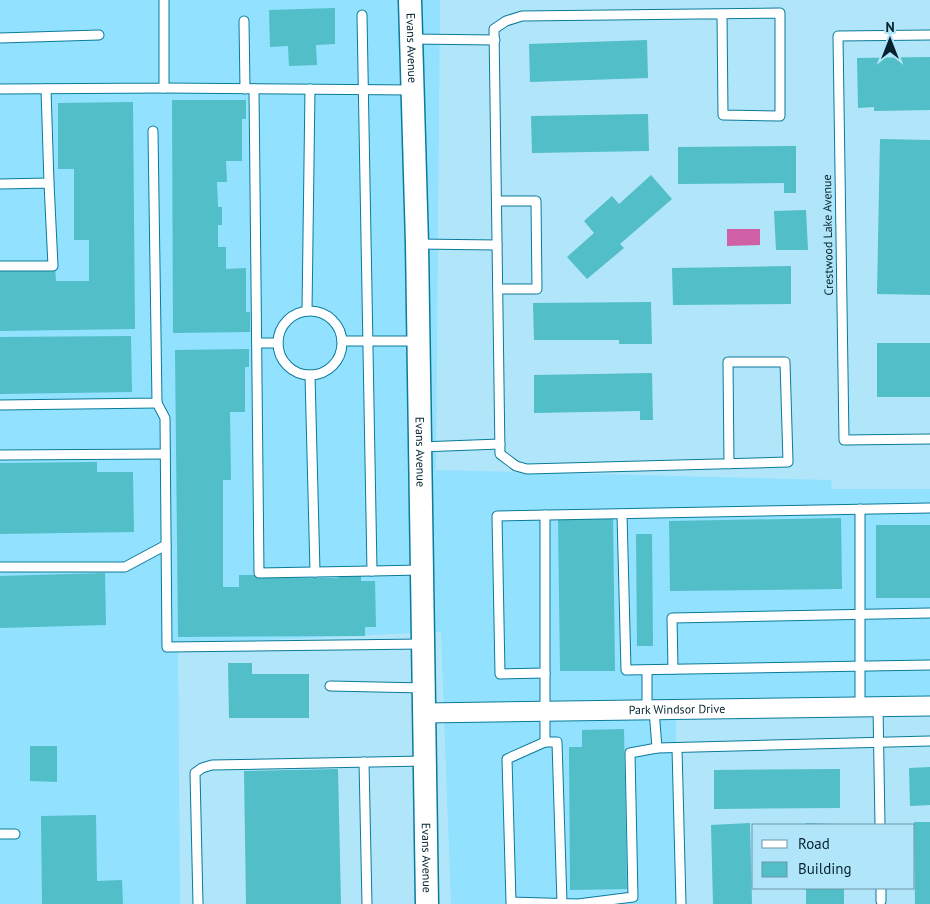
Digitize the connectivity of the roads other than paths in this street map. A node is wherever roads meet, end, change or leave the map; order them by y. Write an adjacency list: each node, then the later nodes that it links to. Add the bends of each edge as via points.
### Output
1 (164, 0): 11 (lane)
2 (410, 0): 9 (street, Evans Avenue)
3 (722, 14): 3 (lane, via 780,13 780,116 723,115); 10 (lane, via 522,16 494,29)
4 (362, 15): 16 (lane)
5 (244, 21): 14 (lane)
6 (99, 35): 8 (lane)
7 (930, 35): 35 (lane, Crestwood Lake Avenue, via 838,36 844,440)
8 (0, 38)
9 (411, 39): 10 (lane); 17 (street, Evans Avenue)
10 (495, 40): 21 (lane)
11 (163, 88): 13 (lane); 14 (lane)
12 (0, 89): 13 (lane)
13 (46, 89): 19 (lane)
14 (250, 89): 15 (lane); 30 (lane)
15 (310, 89): 16 (lane); 26 (lane)
16 (363, 89): 17 (lane); 28 (lane)
17 (412, 90): 22 (street, Evans Avenue)
18 (153, 130): 33 (lane)
19 (49, 183): 20 (lane); 24 (lane, via 52,266)
20 (0, 184)
21 (497, 201): 23 (lane); 25 (lane, via 536,201 537,289)
22 (417, 244): 23 (lane); 29 (street, Evans Avenue)
23 (497, 245): 25 (lane)
24 (0, 266)
25 (498, 289): 36 (lane)
26 (307, 311): 27 (lane, via 318,312 331,319); 31 (lane, via 288,320 281,328)
27 (342, 341): 28 (lane); 32 (lane, via 336,361 320,373)
28 (368, 341): 29 (lane); 48 (lane)
29 (418, 341): 37 (street, Evans Avenue)
30 (257, 343): 31 (lane); 49 (lane, via 259,573)
31 (278, 343): 32 (lane, via 283,360 290,368)
32 (310, 374): 49 (lane)
33 (157, 403): 34 (lane); 38 (lane, via 165,418)
34 (0, 405)
35 (930, 439)
36 (500, 444): 37 (lane); 40 (lane, via 500,454 516,466 527,469)
37 (420, 447): 47 (street, Evans Avenue)
38 (165, 454): 39 (lane); 45 (lane)
39 (0, 455)
40 (729, 464): 40 (lane, via 728,362 785,362 788,462)
41 (930, 508): 42 (lane)
42 (860, 509): 43 (lane); 51 (lane)
43 (622, 514): 44 (lane); 56 (lane, via 626,670)
44 (545, 516): 57 (lane); 57 (lane, via 497,516 500,674)
45 (166, 545): 46 (lane, via 125,567); 52 (lane, via 167,647)
46 (0, 567)
47 (421, 570): 48 (lane); 52 (street, Evans Avenue)
48 (372, 571): 49 (lane)
49 (314, 572)
50 (930, 613): 51 (lane)
51 (860, 615): 54 (lane); 55 (lane, via 672,618)
52 (423, 644): 59 (street, Evans Avenue)
53 (930, 665): 54 (lane)
54 (860, 666): 55 (lane); 61 (lane)
55 (673, 669): 56 (lane)
56 (647, 670): 62 (lane)
57 (545, 673): 63 (lane)
58 (330, 686): 59 (lane)
59 (424, 688): 64 (street, Evans Avenue)
60 (930, 706): 61 (street, Park Windsor Drive)
61 (869, 707): 62 (street, Park Windsor Drive); 67 (lane)
62 (651, 710): 63 (street, Park Windsor Drive); 68 (lane)
63 (545, 711): 64 (street, Park Windsor Drive); 66 (lane)
64 (425, 713): 70 (street, Evans Avenue)
65 (930, 741): 67 (lane)
66 (545, 742): 77 (lane, via 557,742); 77 (lane, via 508,759 511,902)
67 (879, 742): 69 (lane); 72 (lane)
68 (657, 748): 69 (lane); 77 (lane, via 630,753 633,897)
69 (677, 748): 81 (lane)
70 (425, 761): 71 (lane); 80 (street, Evans Avenue)
71 (364, 762): 78 (lane, via 212,765 202,768 195,774); 79 (lane)
72 (880, 824)
73 (0, 834): 74 (lane)
74 (15, 834)
75 (881, 889): 76 (lane)
76 (881, 901)
77 (562, 903)
78 (198, 904)
79 (367, 904)
80 (427, 904)
81 (681, 904)

